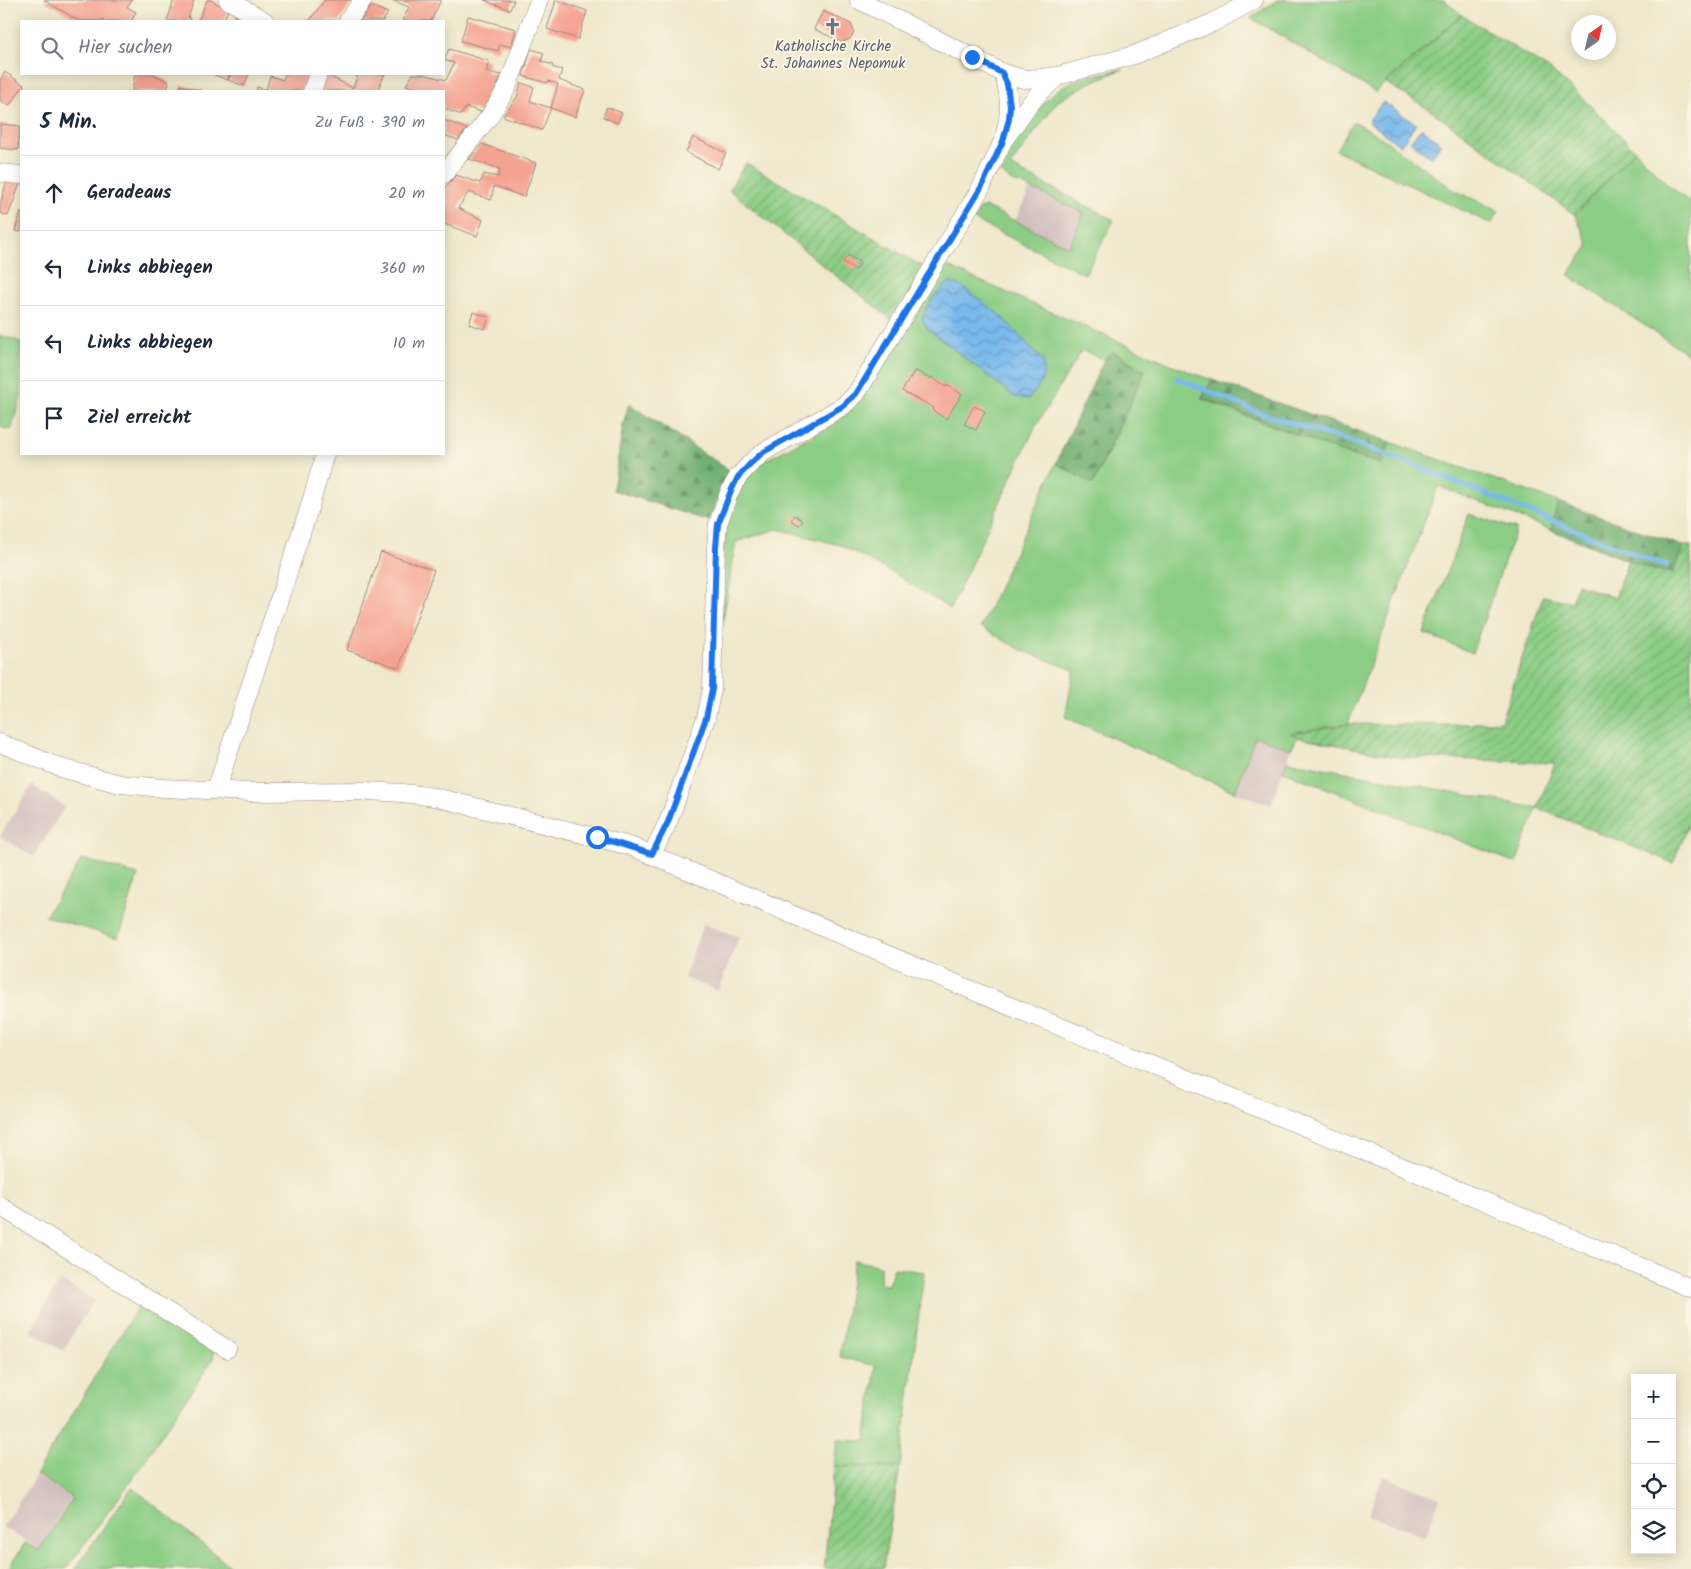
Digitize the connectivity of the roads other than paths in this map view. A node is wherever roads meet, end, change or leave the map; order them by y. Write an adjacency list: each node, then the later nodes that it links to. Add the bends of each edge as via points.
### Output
1 (228, 0): 6 (street)
2 (363, 0): 7 (street)
3 (539, 0): 14 (street, via 507,88)
4 (859, 0): 8 (street)
5 (1254, 0): 10 (street, via 1178,38 1134,55)
6 (263, 20)
7 (349, 20)
8 (1002, 73): 10 (street, via 1024,79); 12 (street, via 1010,106)
9 (318, 75): 11 (street)
10 (1058, 76): 12 (street, via 1025,110)
11 (312, 90)
12 (1003, 141): 19 (street, via 982,186 856,394 843,406 762,453 738,477 730,493 718,524 712,689 706,718 668,822)
13 (0, 173): 15 (street)
14 (445, 173)
15 (20, 175)
16 (325, 455): 18 (street, via 310,509)
17 (0, 743): 18 (street, via 61,768 120,784)
18 (216, 790): 19 (street, via 367,791 435,797)
19 (652, 854): 21 (street, via 735,892)
20 (0, 1206): 22 (street)
21 (1691, 1288)
22 (227, 1349)

